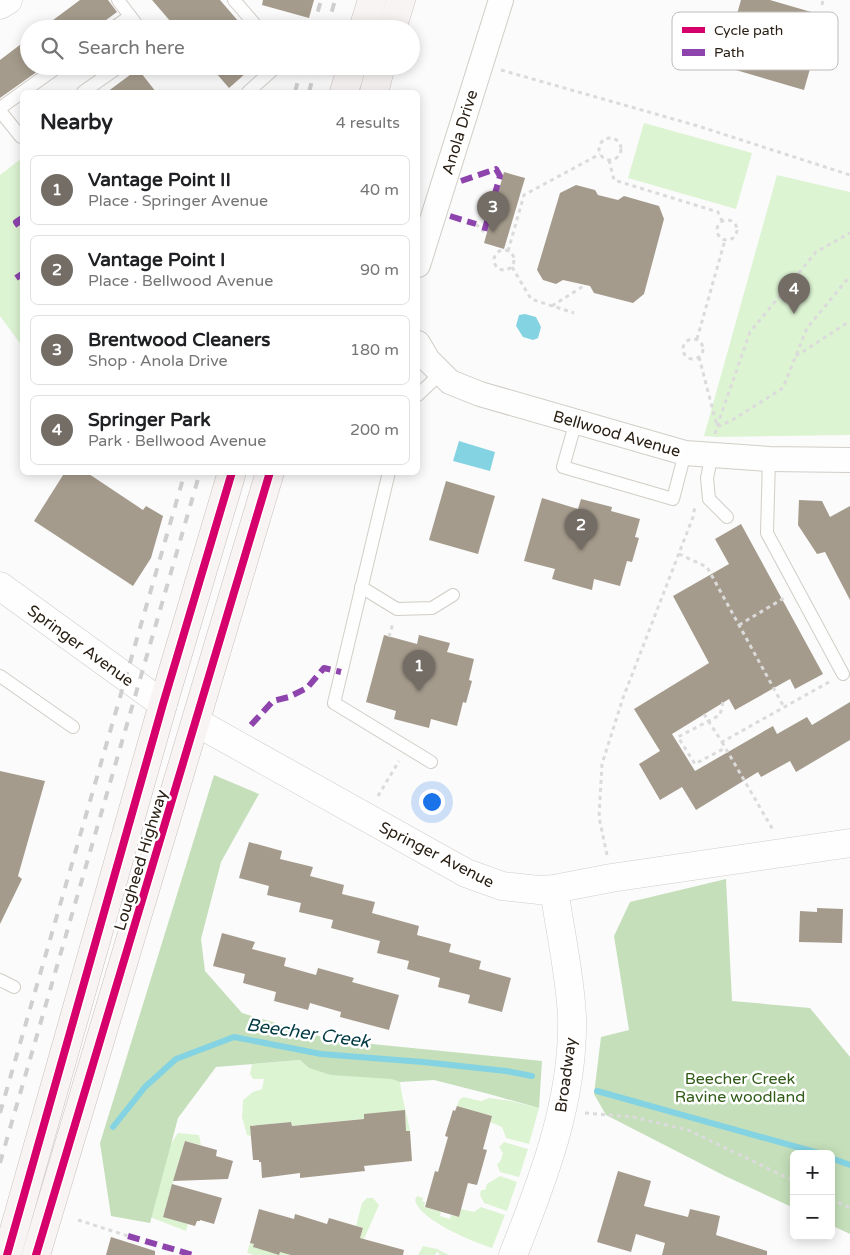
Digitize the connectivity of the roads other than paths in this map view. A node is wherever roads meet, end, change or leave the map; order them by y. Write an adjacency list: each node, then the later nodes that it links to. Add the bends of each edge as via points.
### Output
1 (8, 0): 7 (street)
2 (118, 0): 8 (lane)
3 (234, 0): 11 (lane)
4 (372, 0): 12 (main road)
5 (401, 0): 13 (main road)
6 (501, 0): 27 (street, Anola Drive)
7 (0, 5)
8 (130, 16): 9 (lane); 10 (lane)
9 (124, 20)
10 (133, 20)
11 (251, 20)
12 (366, 20)
13 (395, 20)
14 (47, 75): 19 (lane)
15 (108, 75): 20 (lane)
16 (267, 75): 21 (lane)
17 (349, 75): 22 (main road)
18 (379, 75): 23 (main road)
19 (26, 90)
20 (87, 90)
21 (250, 90)
22 (345, 90)
23 (375, 90)
24 (20, 94): 25 (lane)
25 (0, 109): 26 (lane)
26 (20, 136)
27 (420, 259)
28 (429, 358): 29 (lane); 30 (street, Bellwood Avenue, via 450,382 480,394)
29 (420, 388)
30 (576, 421): 31 (street, Bellwood Avenue); 31 (lane, via 563,467 673,500)
31 (700, 453): 32 (street, Bellwood Avenue); 37 (lane, via 710,499)
32 (769, 459): 33 (street, Bellwood Avenue); 41 (lane, via 766,533)
33 (850, 460)
34 (231, 475): 43 (main road, Lougheed Highway)
35 (269, 475): 44 (main road, Lougheed Highway)
36 (388, 475): 39 (lane)
37 (727, 517)
38 (0, 586): 43 (street, Springer Avenue)
39 (361, 587): 40 (lane, via 397,609 432,608); 46 (lane, via 334,703)
40 (452, 595)
41 (843, 674)
42 (0, 676): 45 (lane)
43 (163, 704): 51 (main road, Lougheed Highway)
44 (196, 722): 48 (street, Springer Avenue, via 466,872 502,886); 52 (main road, Lougheed Highway)
45 (73, 727)
46 (431, 762)
47 (850, 843): 48 (street, Springer Avenue)
48 (554, 889): 53 (street, Broadway, via 572,1016 570,1058 563,1107 548,1161)
49 (0, 980): 50 (lane)
50 (14, 987)
51 (7, 1255)
52 (36, 1255)
53 (512, 1255)

